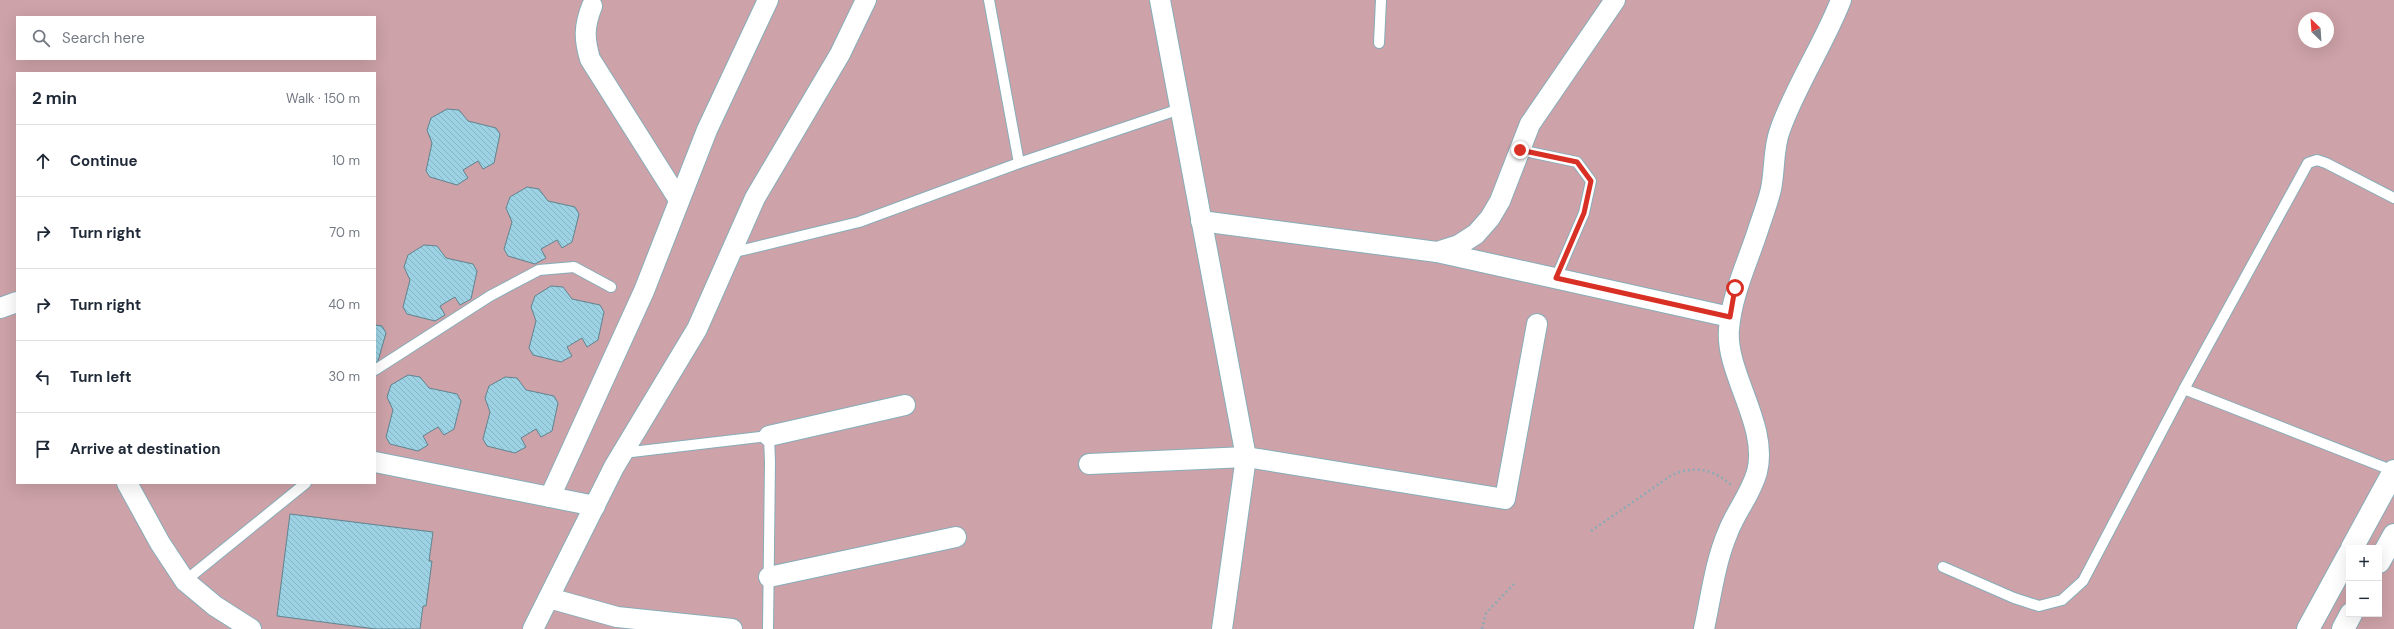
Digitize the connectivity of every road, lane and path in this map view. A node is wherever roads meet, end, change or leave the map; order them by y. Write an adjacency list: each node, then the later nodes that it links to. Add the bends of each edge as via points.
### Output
1 (768, 0): 14 (street, via 707,130)
2 (866, 0): 17 (street, via 840,54 755,198)
3 (989, 0): 12 (lane)
4 (1160, 0): 10 (street)
5 (1382, 0): 9 (lane)
6 (1615, 0): 11 (street, via 1530,124)
7 (1841, 0): 22 (street, via 1779,132 1771,190 1735,288)
8 (592, 6): 14 (street, via 585,23 584,42 590,59)
9 (1379, 43)
10 (1180, 109): 12 (lane); 15 (street)
11 (1520, 150): 16 (street, via 1500,201 1490,218 1476,234 1459,245); 18 (lane, via 1577,162 1591,181 1584,213)
12 (1019, 163): 17 (lane, via 859,222)
13 (2394, 198): 25 (lane, via 2326,163 2317,160 2308,163)
14 (679, 200): 35 (street, via 644,291)
15 (1200, 221): 16 (street); 29 (street)
16 (1437, 252): 18 (street)
17 (731, 253): 28 (street, via 696,329)
18 (1556, 278): 22 (street)
19 (611, 287): 24 (lane, via 574,267 539,270 490,296)
20 (16, 302): 21 (street)
21 (0, 308)
22 (1730, 317): 36 (street, via 1728,331 1734,363 1748,402 1758,442 1757,471)
23 (1538, 324): 29 (street, via 1505,498)
24 (376, 369)
25 (2184, 389): 32 (lane); 44 (lane, via 2083,581 2062,600 2039,606)
26 (905, 405): 27 (street)
27 (769, 436): 28 (lane); 45 (lane)
28 (622, 453): 37 (street)
29 (1246, 457): 31 (street); 55 (street)
30 (376, 462): 35 (street)
31 (1089, 464)
32 (2394, 471): 41 (main road)
33 (129, 484): 46 (street, via 160,543)
34 (305, 484): 46 (lane)
35 (550, 497): 37 (street)
36 (1744, 503): 38 (path, via 1735,489 1723,478 1708,470 1684,470 1672,475); 57 (street, via 1728,531 1717,567)
37 (594, 506): 48 (street)
38 (1591, 531)
39 (2394, 535): 42 (main road)
40 (956, 537): 45 (street)
41 (2354, 545)
42 (2382, 557)
43 (2346, 559): 58 (main road)
44 (1943, 567)
45 (769, 577): 54 (lane)
46 (185, 581): 51 (street, via 211,603)
47 (1514, 584): 56 (path, via 1486,613)
48 (548, 598): 50 (street); 52 (street)
49 (2349, 617): 59 (main road)
50 (630, 624): 53 (street)
51 (251, 629)
52 (533, 629)
53 (732, 629)
54 (768, 629)
55 (1222, 629)
56 (1482, 629)
57 (1704, 629)
58 (2308, 629)
59 (2343, 629)

